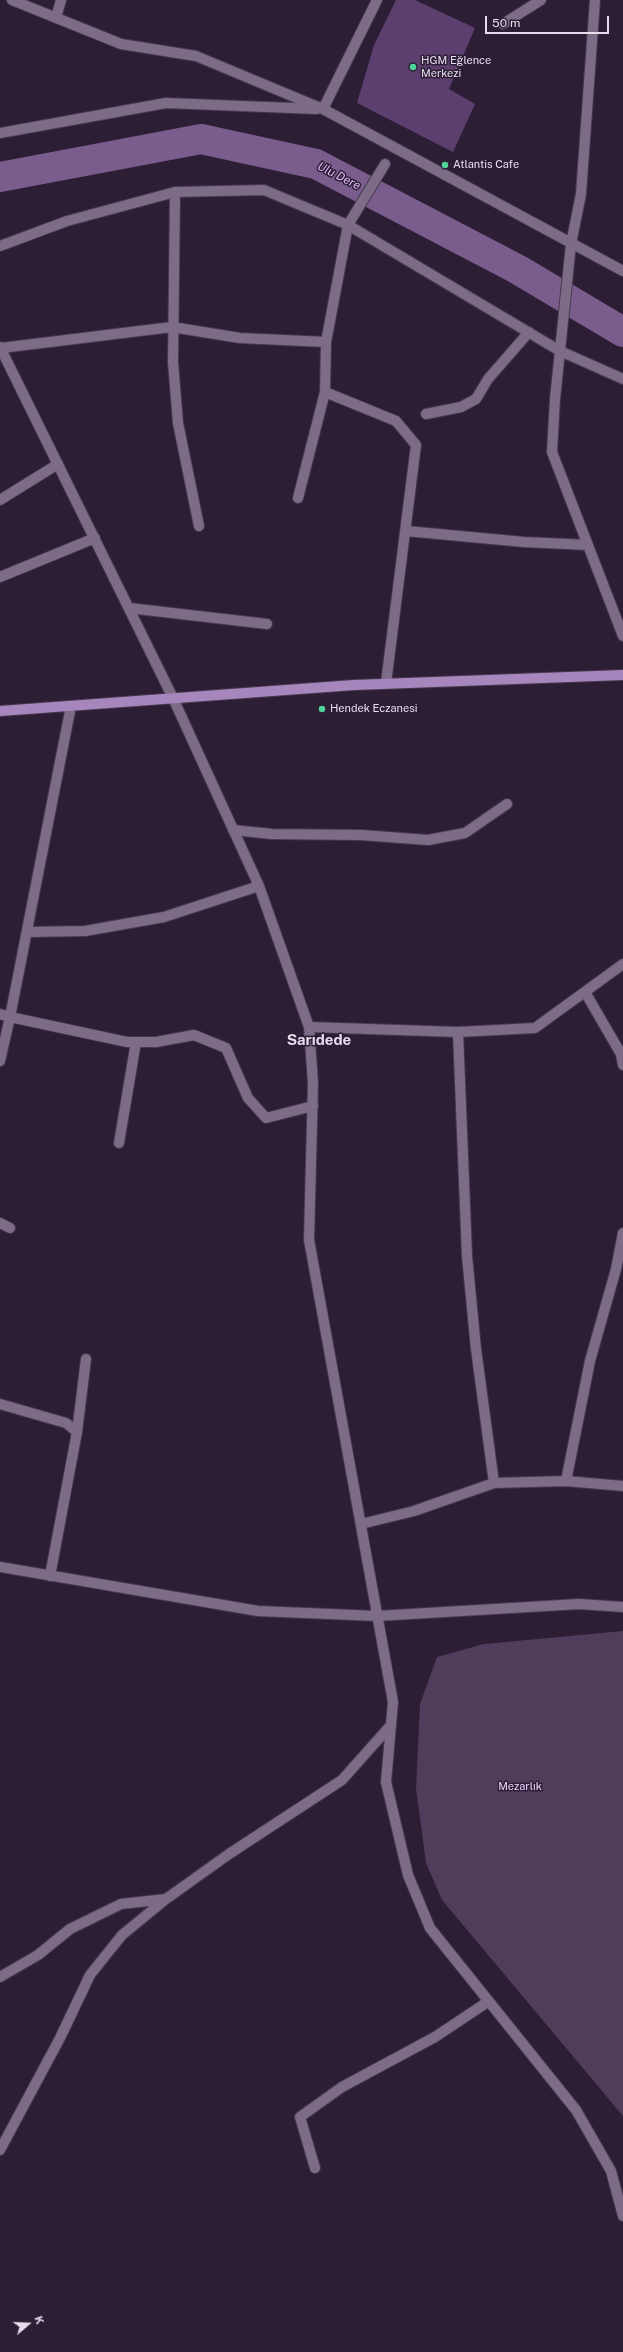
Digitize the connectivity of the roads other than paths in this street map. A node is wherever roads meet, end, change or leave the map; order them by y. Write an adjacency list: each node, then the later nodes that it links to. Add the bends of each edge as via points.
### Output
1 (12, 0): 6 (street)
2 (61, 0): 6 (street)
3 (377, 0): 8 (street)
4 (541, 0): 7 (street)
5 (595, 0): 13 (street, via 581,194)
6 (56, 18): 8 (street, via 121,44 196,56)
7 (503, 24)
8 (323, 109): 9 (street, via 166,103); 13 (street)
9 (0, 133)
10 (385, 164): 12 (street)
11 (175, 192): 12 (street, via 264,190); 14 (street, via 67,221); 16 (street)
12 (348, 225): 17 (street); 18 (street)
13 (571, 244): 15 (street); 20 (street)
14 (0, 246)
15 (623, 271)
16 (172, 327): 18 (street, via 240,338); 19 (street); 27 (street, via 178,422)
17 (529, 332): 20 (street); 23 (street, via 488,379 476,400 461,407)
18 (326, 342): 22 (street)
19 (0, 347): 24 (street)
20 (560, 351): 21 (street); 30 (street, via 552,452)
21 (623, 379)
22 (325, 392): 25 (street); 28 (street, via 396,422 416,444)
23 (426, 414)
24 (58, 464): 26 (street); 29 (street)
25 (298, 498)
26 (0, 500)
27 (199, 526)
28 (406, 530): 30 (street, via 524,542); 36 (street)
29 (95, 538): 31 (street); 32 (street)
30 (588, 545): 34 (street)
31 (0, 577)
32 (129, 608): 33 (street); 37 (street)
33 (267, 624)
34 (623, 636)
35 (623, 675): 36 (main road)
36 (386, 683): 37 (main road)
37 (173, 698): 38 (main road); 41 (street)
38 (71, 706): 39 (main road); 43 (street)
39 (0, 712)
40 (507, 804): 41 (street, via 465,834 428,840)
41 (233, 830): 42 (street)
42 (259, 886): 43 (street, via 164,917 85,931); 47 (street)
43 (27, 932): 46 (street)
44 (623, 964): 45 (street)
45 (585, 992): 48 (street, via 534,1028); 51 (street, via 621,1054)
46 (5, 1016): 49 (street); 50 (street)
47 (309, 1027): 48 (street); 52 (street)
48 (458, 1032): 61 (street, via 467,1256 476,1349)
49 (136, 1042): 52 (street, via 156,1042 194,1035 226,1048 248,1098 266,1118); 53 (street)
50 (0, 1061)
51 (623, 1065)
52 (313, 1106): 63 (street, via 310,1240)
53 (119, 1143)
54 (0, 1223): 55 (street)
55 (10, 1228)
56 (623, 1233): 60 (street, via 616,1269 590,1361)
57 (86, 1359): 59 (street)
58 (0, 1404): 59 (street, via 66,1423)
59 (77, 1432): 65 (street)
60 (566, 1481): 61 (street); 62 (street)
61 (494, 1482): 63 (street, via 414,1511)
62 (623, 1486)
63 (361, 1524): 67 (street)
64 (0, 1567): 65 (street)
65 (50, 1576): 67 (street, via 258,1611)
66 (623, 1606): 67 (street, via 580,1604)
67 (377, 1616): 68 (street, via 393,1702)
68 (391, 1725): 69 (street, via 342,1780); 71 (street, via 386,1782 408,1876 430,1928)
69 (166, 1899): 70 (street, via 121,1904 70,1929 38,1955); 72 (street, via 122,1935 90,1975 60,2038)
70 (0, 1977)
71 (489, 2001): 73 (street, via 435,2037 342,2087 300,2117); 74 (street, via 576,2110 610,2171)
72 (0, 2150)
73 (315, 2168)
74 (623, 2216)

